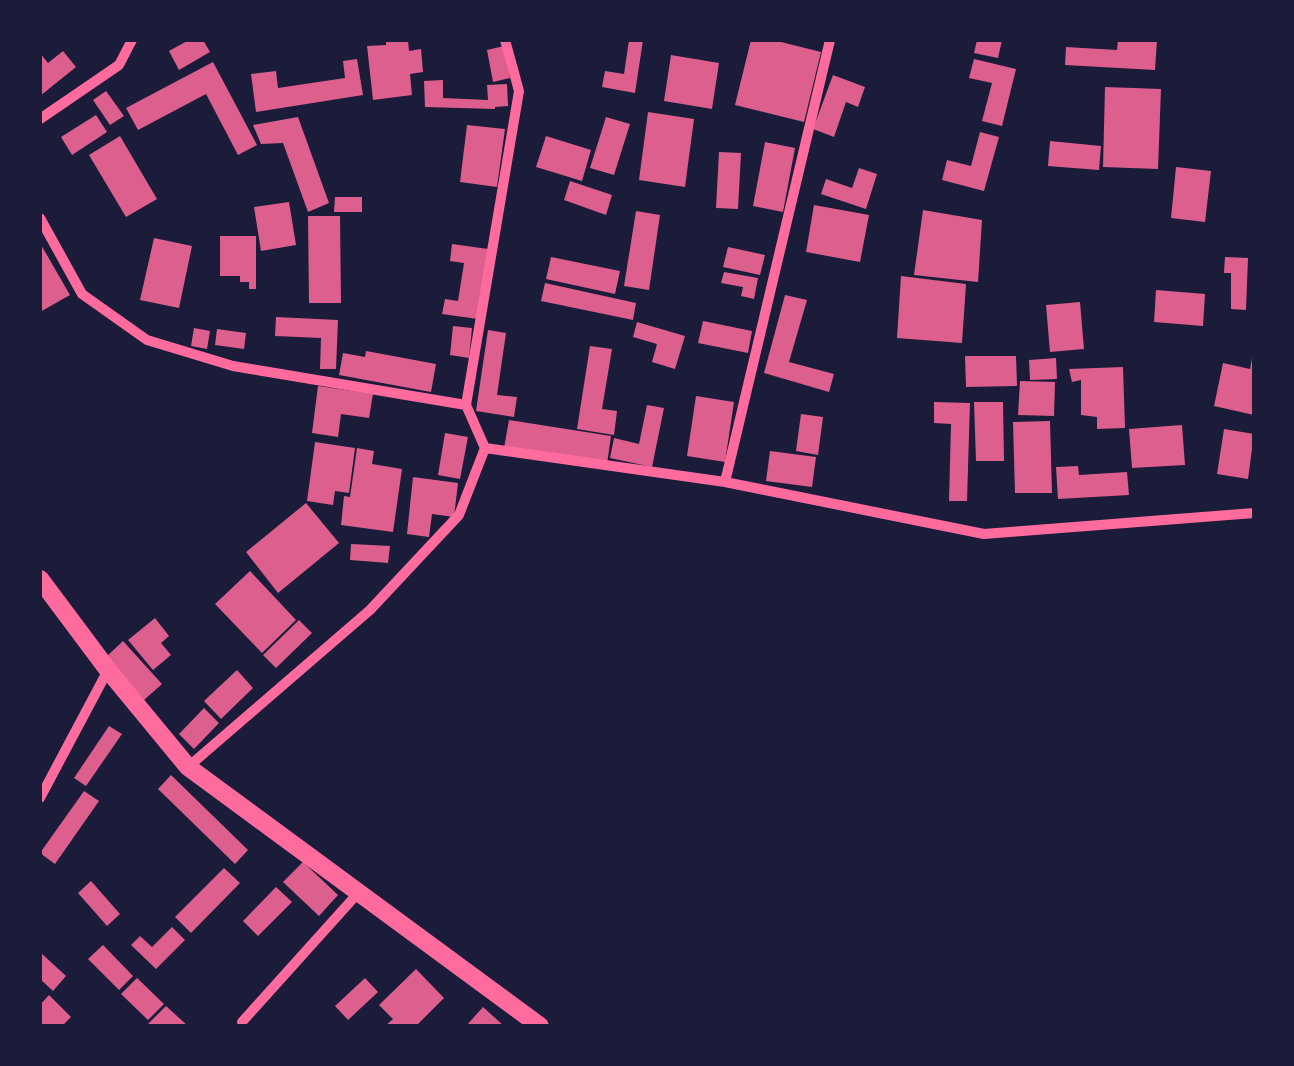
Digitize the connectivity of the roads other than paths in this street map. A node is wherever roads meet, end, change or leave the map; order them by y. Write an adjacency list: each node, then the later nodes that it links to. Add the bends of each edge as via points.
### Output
1 (132, 40): 4 (street, via 119,65)
2 (505, 40): 6 (street, via 519,92)
3 (830, 40): 8 (street)
4 (40, 118)
5 (40, 218): 6 (street, via 82,294 148,340 233,366)
6 (466, 406): 7 (street)
7 (485, 448): 8 (street); 12 (street, via 459,515 370,610)
8 (725, 482): 9 (street, via 984,534)
9 (1254, 513)
10 (40, 579): 11 (street)
11 (108, 670): 12 (street); 13 (street)
12 (188, 767): 14 (street)
13 (40, 798)
14 (360, 891): 15 (street); 16 (street)
15 (242, 1022)
16 (540, 1026)

